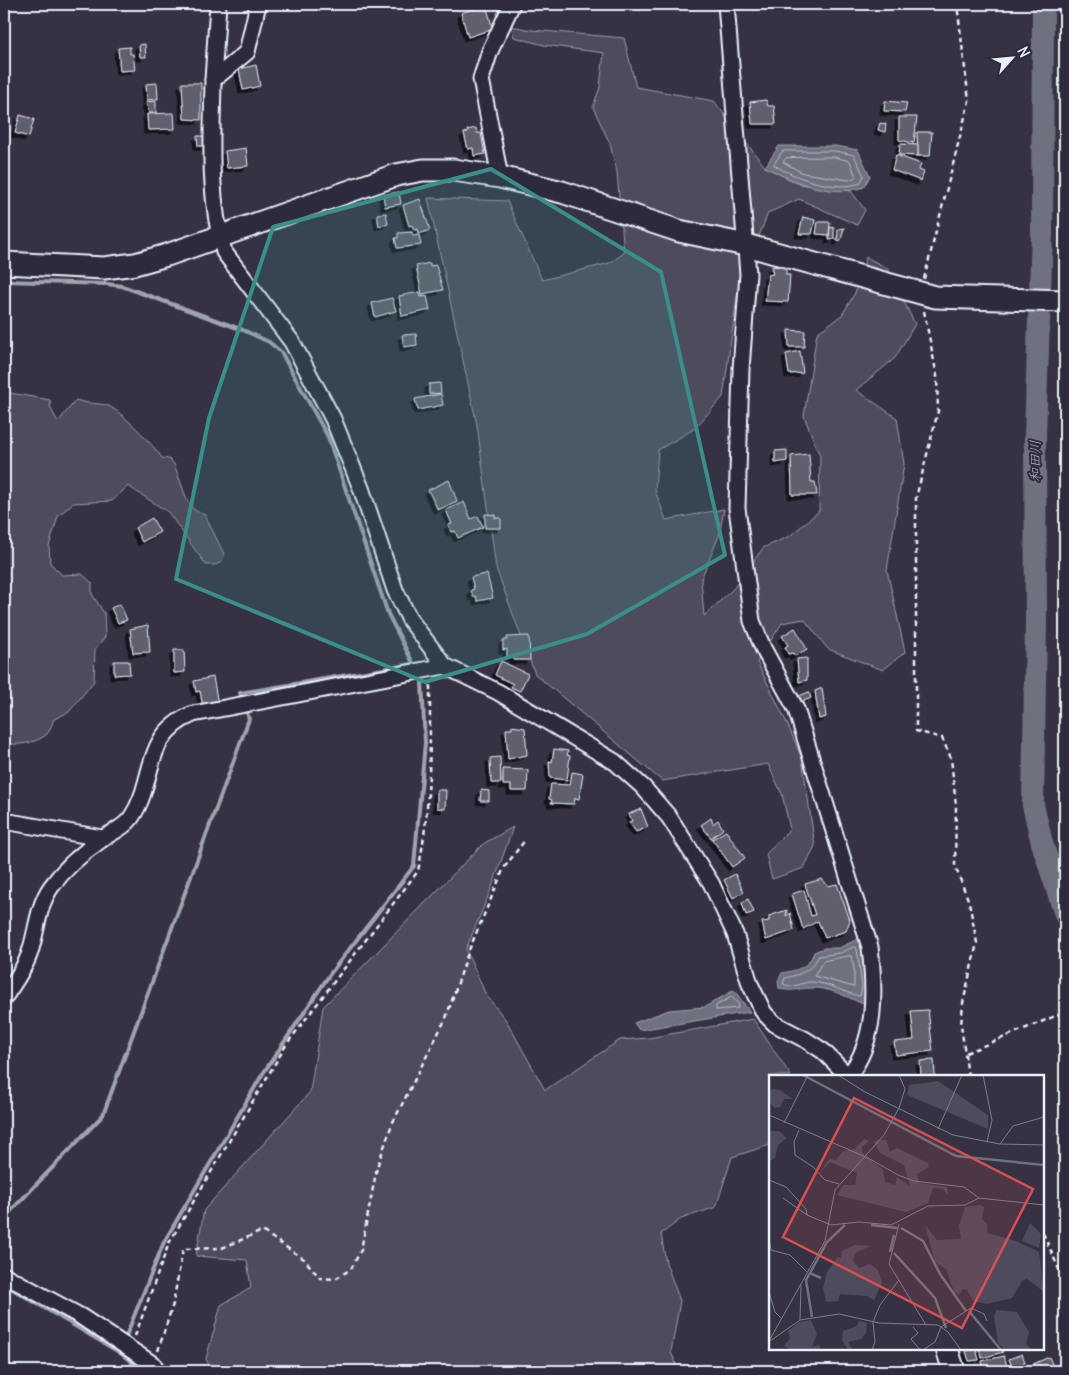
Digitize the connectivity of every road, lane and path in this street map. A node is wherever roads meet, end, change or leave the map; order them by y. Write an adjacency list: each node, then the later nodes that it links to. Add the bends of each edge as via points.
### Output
1 (218, 4): 6 (street)
2 (258, 4): 6 (street, via 247,52)
3 (512, 4): 7 (street, via 481,79)
4 (726, 4): 9 (street)
5 (957, 4): 11 (path, via 969,101)
6 (214, 80): 8 (street, via 212,150)
7 (500, 177): 8 (street, via 452,170 423,170 396,175); 9 (street, via 562,192 678,231)
8 (219, 237): 10 (street, via 134,264 104,268); 13 (street, via 224,252 292,342 333,419 361,488 395,590 410,620)
9 (746, 245): 11 (street); 22 (street, via 748,274 741,369 737,508 752,621 796,709 870,947 874,980 872,1008 864,1050)
10 (4, 263)
11 (921, 294): 12 (street, via 958,300); 20 (path, via 937,376 938,411 916,498 916,731 942,738 951,758 956,806 955,866 969,902 977,943 963,1003 961,1025)
12 (1065, 301)
13 (445, 666): 14 (street); 21 (street, via 498,692 615,762 642,787 669,817 711,883 735,934 750,984 764,1013 776,1024 823,1051)
14 (430, 671): 16 (street, via 193,714 179,720 167,729 157,747 131,818); 27 (path, via 430,759 424,840 418,871 286,1045 169,1243)
15 (4, 821): 16 (street)
16 (102, 838): 18 (street, via 50,888 36,924 29,956)
17 (525, 840): 29 (path, via 504,868 469,950 446,1018 392,1124 377,1166 361,1250 351,1269 335,1279 320,1278 304,1258 262,1231 222,1248 184,1248)
18 (4, 998)
19 (1065, 1012): 20 (path)
20 (966, 1052): 23 (path)
21 (847, 1075)
22 (849, 1075)
23 (968, 1075)
24 (1044, 1235): 26 (path)
25 (4, 1275): 29 (street, via 80,1316)
26 (1065, 1283)
27 (134, 1336)
28 (947, 1350): 30 (street)
29 (156, 1368)
30 (954, 1371)

